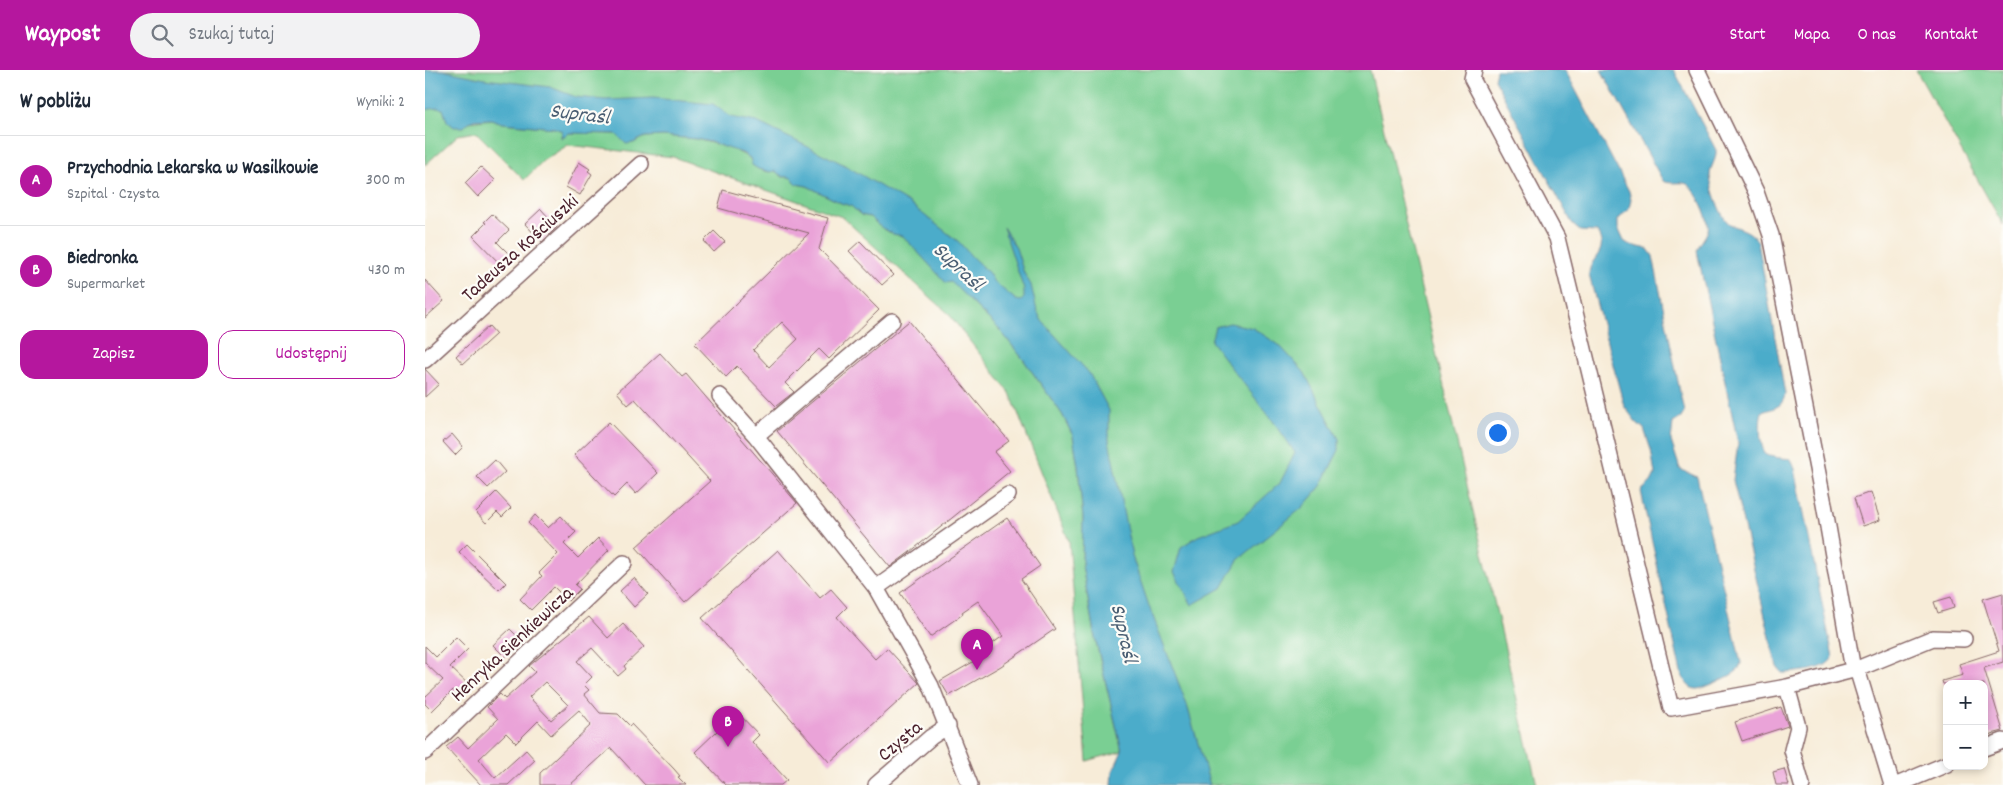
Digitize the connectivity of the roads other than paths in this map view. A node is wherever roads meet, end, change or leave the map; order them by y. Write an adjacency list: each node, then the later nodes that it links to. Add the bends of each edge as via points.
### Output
1 (1475, 70): 13 (street, via 1472,79 1557,238 1671,708)
2 (1697, 70): 12 (street, via 1756,192 1771,235)
3 (641, 164): 5 (street, Tadeusza Kościuszki)
4 (892, 321): 7 (street)
5 (425, 360)
6 (720, 396): 7 (street)
7 (756, 436): 10 (street)
8 (1008, 495): 10 (street)
9 (624, 563): 17 (street, Henryka Sienkiewicza)
10 (875, 588): 14 (street, via 931,686)
11 (1963, 639): 12 (street, via 1933,638)
12 (1855, 670): 13 (street); 22 (street)
13 (1787, 687): 21 (street, via 1798,726 1793,750)
14 (948, 726): 19 (street, Czysta); 20 (street)
15 (2003, 740): 16 (street)
16 (1988, 746)
17 (425, 752)
18 (1943, 766): 23 (street)
19 (877, 785)
20 (970, 785)
21 (1802, 785)
22 (1892, 785)
23 (1897, 785)

